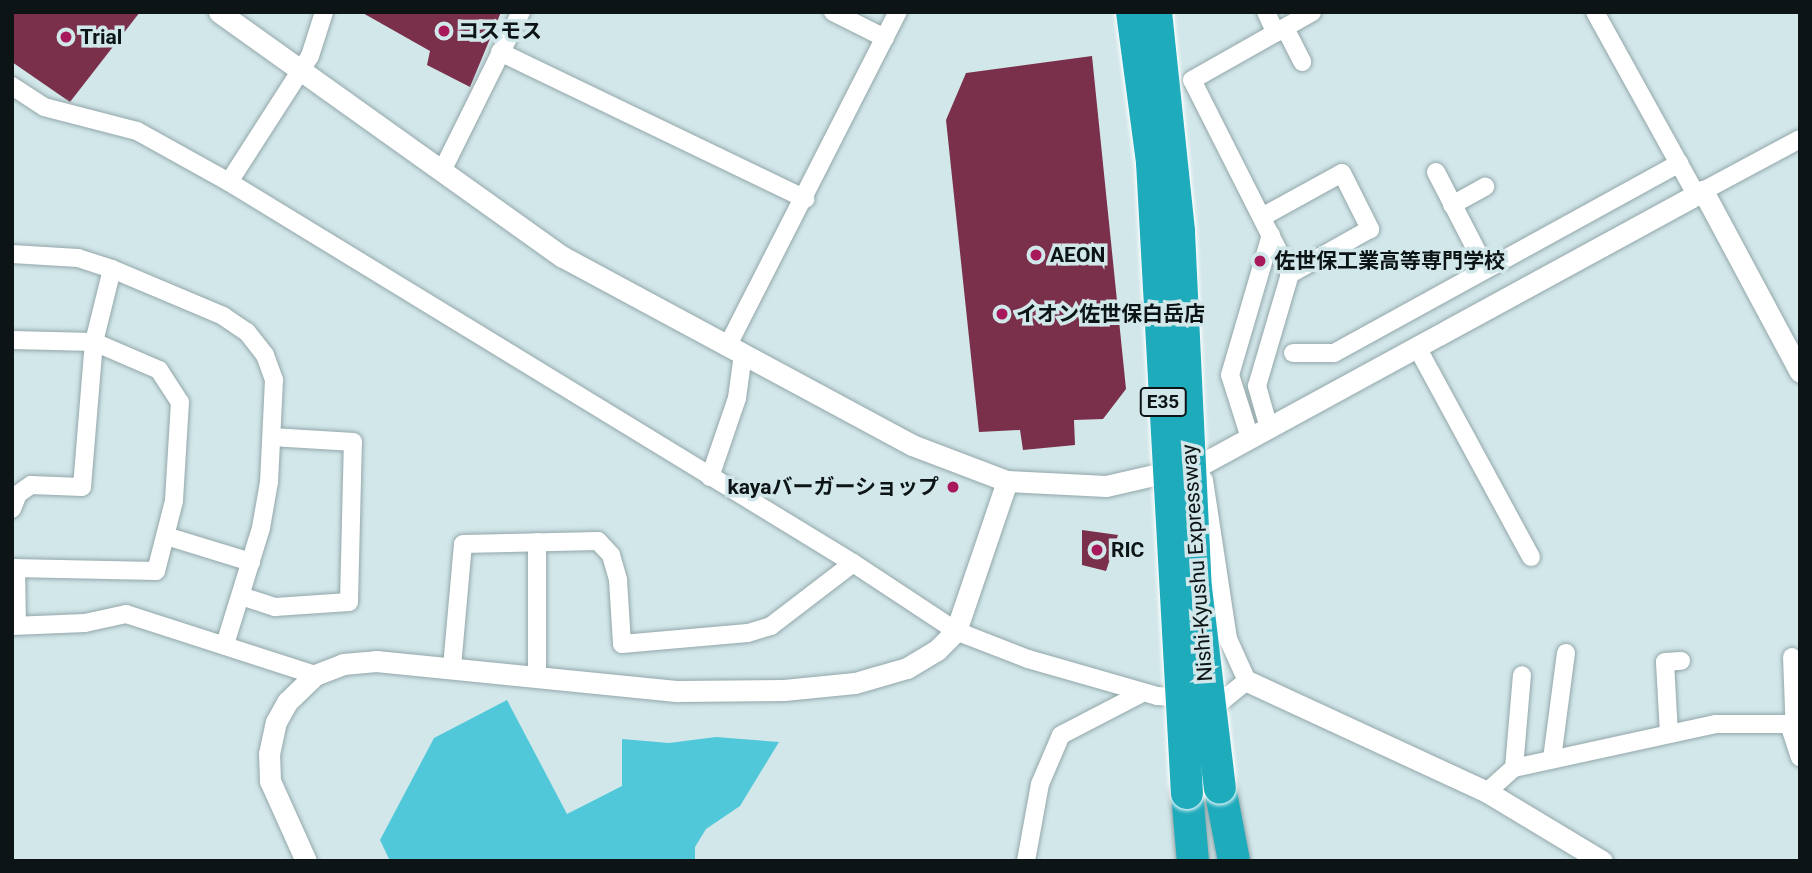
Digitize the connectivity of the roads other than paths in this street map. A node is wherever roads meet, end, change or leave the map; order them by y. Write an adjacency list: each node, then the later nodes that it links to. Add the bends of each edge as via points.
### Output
1 (219, 12): 16 (street)
2 (324, 12): 16 (street)
3 (521, 12): 14 (street)
4 (833, 12): 13 (street)
5 (898, 12): 13 (street)
6 (1132, 12): 71 (highway, Nishi-Kyushu Expressway / E35, bridge, via 1157,239)
7 (1141, 12): 41 (street)
8 (1156, 12): 72 (highway, Nishi-Kyushu Expressway / E35, bridge, via 1179,232 1196,588 1220,788)
9 (1265, 12): 12 (street)
10 (1312, 12): 12 (street)
11 (1595, 12): 19 (street)
12 (1280, 30): 15 (street); 27 (street, via 1192,80)
13 (886, 38): 25 (street)
14 (500, 52): 20 (street); 25 (street)
15 (1303, 62)
16 (300, 72): 20 (street); 22 (street)
17 (12, 86): 22 (street, via 44,107 137,131)
18 (1800, 139): 24 (street)
19 (1679, 163): 24 (street); 31 (street)
20 (442, 171): 36 (street, via 563,257)
21 (1436, 172): 26 (street)
22 (229, 182): 42 (street)
23 (1485, 187): 26 (street)
24 (1700, 193): 35 (street); 38 (street)
25 (805, 199): 36 (street)
26 (1452, 205): 31 (street)
27 (1262, 217): 28 (street); 32 (street, via 1342,173 1370,229)
28 (1271, 236): 32 (street); 39 (street, via 1230,375)
29 (12, 254): 30 (street, via 78,258)
30 (113, 269): 34 (street); 40 (street, via 223,316 247,332 265,355 274,380)
31 (1486, 269): 37 (street, via 1334,353)
32 (1290, 274): 39 (street, via 1257,386)
33 (12, 340): 34 (street)
34 (93, 342): 44 (street, via 82,487 31,485 18,494); 45 (street, via 159,369 180,402 174,501)
35 (1417, 347): 39 (street); 47 (street)
36 (735, 351): 42 (street, via 737,398); 43 (street, via 912,445)
37 (1293, 352)
38 (1800, 372)
39 (1260, 433): 41 (street)
40 (272, 436): 48 (street, via 261,528); 51 (street, via 353,442 349,602 275,607)
41 (1202, 464): 43 (street, via 1106,486); 62 (street, via 1228,639)
42 (710, 477): 49 (street)
43 (1007, 481): 53 (street)
44 (12, 509)
45 (166, 536): 48 (street); 50 (street, via 156,571)
46 (537, 542): 49 (street, via 598,541 611,555 618,580 622,644 748,634 771,626); 58 (street, via 463,544); 61 (street)
47 (1531, 556)
48 (251, 562): 51 (street)
49 (853, 563): 53 (street)
50 (14, 568): 52 (street)
51 (241, 596): 54 (street)
52 (15, 625): 54 (street, via 85,623 126,614)
53 (956, 631): 61 (street, via 937,650 907,668 855,683 784,690 678,691); 63 (street)
54 (225, 644): 59 (street)
55 (1566, 653): 66 (street)
56 (1792, 657): 65 (street)
57 (1681, 662): 64 (street, via 1665,662)
58 (452, 667): 59 (street, via 376,662 343,664); 61 (street)
59 (315, 675): 69 (street, via 287,702 276,722 269,754 270,781)
60 (1522, 675): 67 (street)
61 (537, 676)
62 (1247, 681): 63 (street, via 1222,701); 68 (street)
63 (1142, 693): 70 (street, via 1061,735 1040,784)
64 (1670, 734): 65 (street, via 1731,724 1789,724); 66 (street)
65 (1797, 749)
66 (1552, 759): 67 (street)
67 (1514, 768): 68 (street)
68 (1487, 792): 73 (street)
69 (306, 861)
70 (1026, 861)
71 (1194, 861)
72 (1234, 861)
73 (1602, 861)

